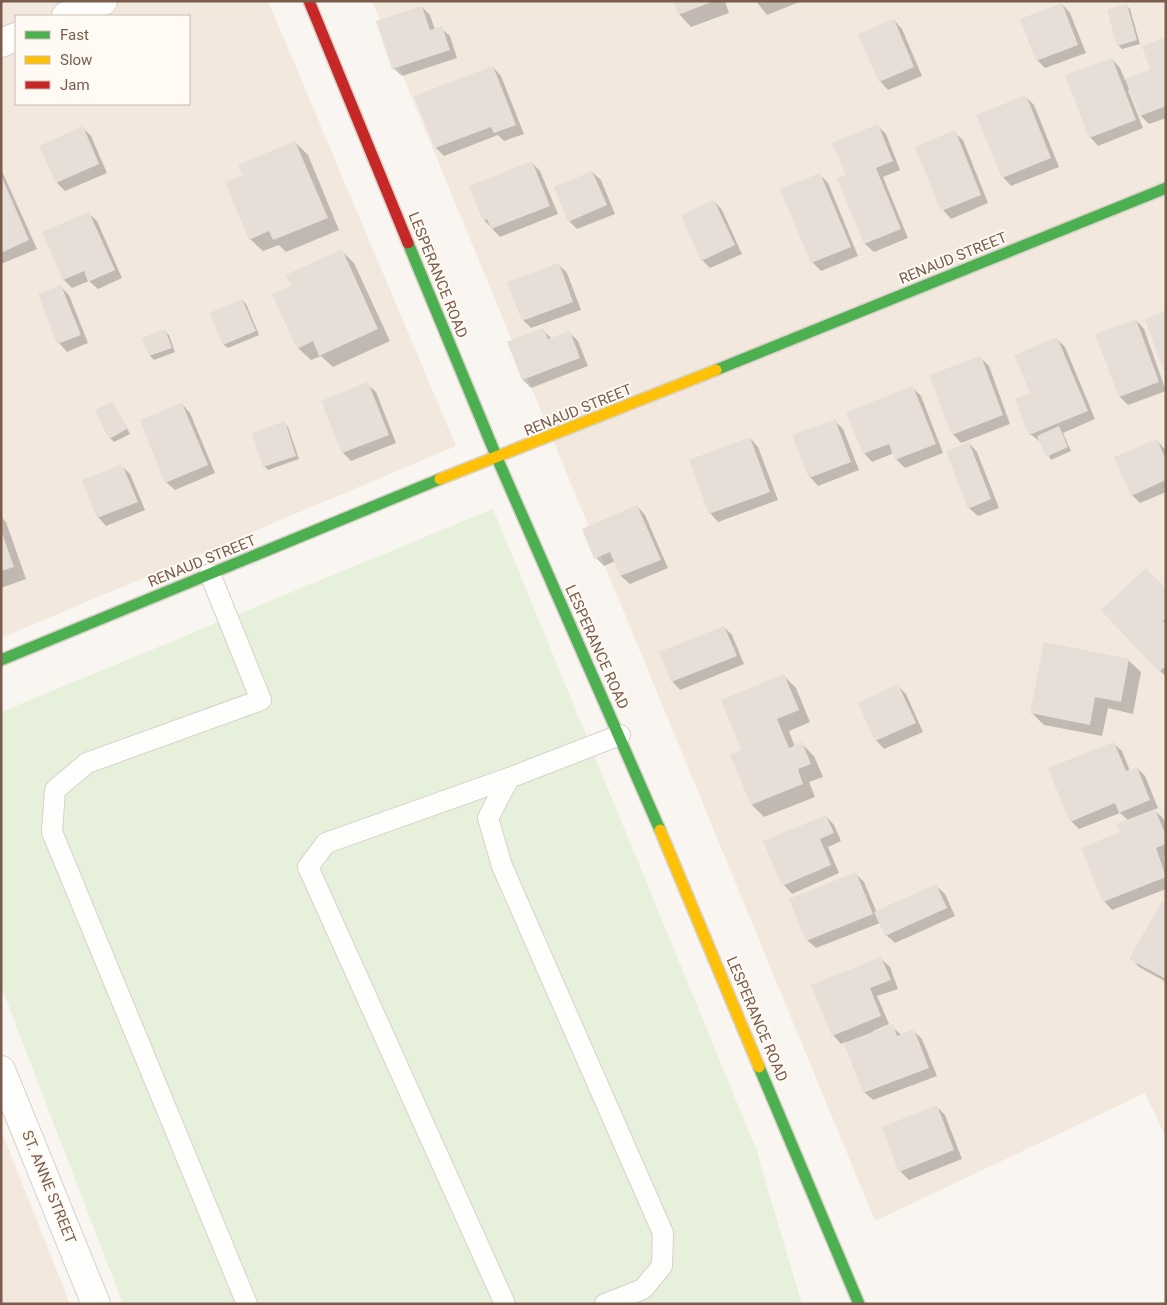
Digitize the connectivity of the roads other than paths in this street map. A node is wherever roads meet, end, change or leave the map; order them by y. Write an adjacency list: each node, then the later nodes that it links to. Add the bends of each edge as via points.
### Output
1 (103, 1): 3 (street)
2 (309, 1): 7 (main road, LESPERANCE ROAD)
3 (68, 15)
4 (15, 37): 5 (street)
5 (1, 43)
6 (1166, 188): 7 (main road, RENAUD STREET)
7 (497, 458): 8 (main road, RENAUD STREET); 10 (main road, LESPERANCE ROAD)
8 (210, 574): 9 (main road, RENAUD STREET); 14 (lane, via 261,700 87,763 55,790 52,832)
9 (1, 660)
10 (620, 735): 11 (lane); 17 (main road, LESPERANCE ROAD)
11 (509, 778): 15 (lane, via 326,843 308,867); 16 (lane, via 488,818 502,866 663,1233 662,1266 642,1289)
12 (1, 1070): 13 (street, ST. ANNE STREET)
13 (96, 1304)
14 (247, 1304)
15 (504, 1304)
16 (605, 1304)
17 (859, 1304)

